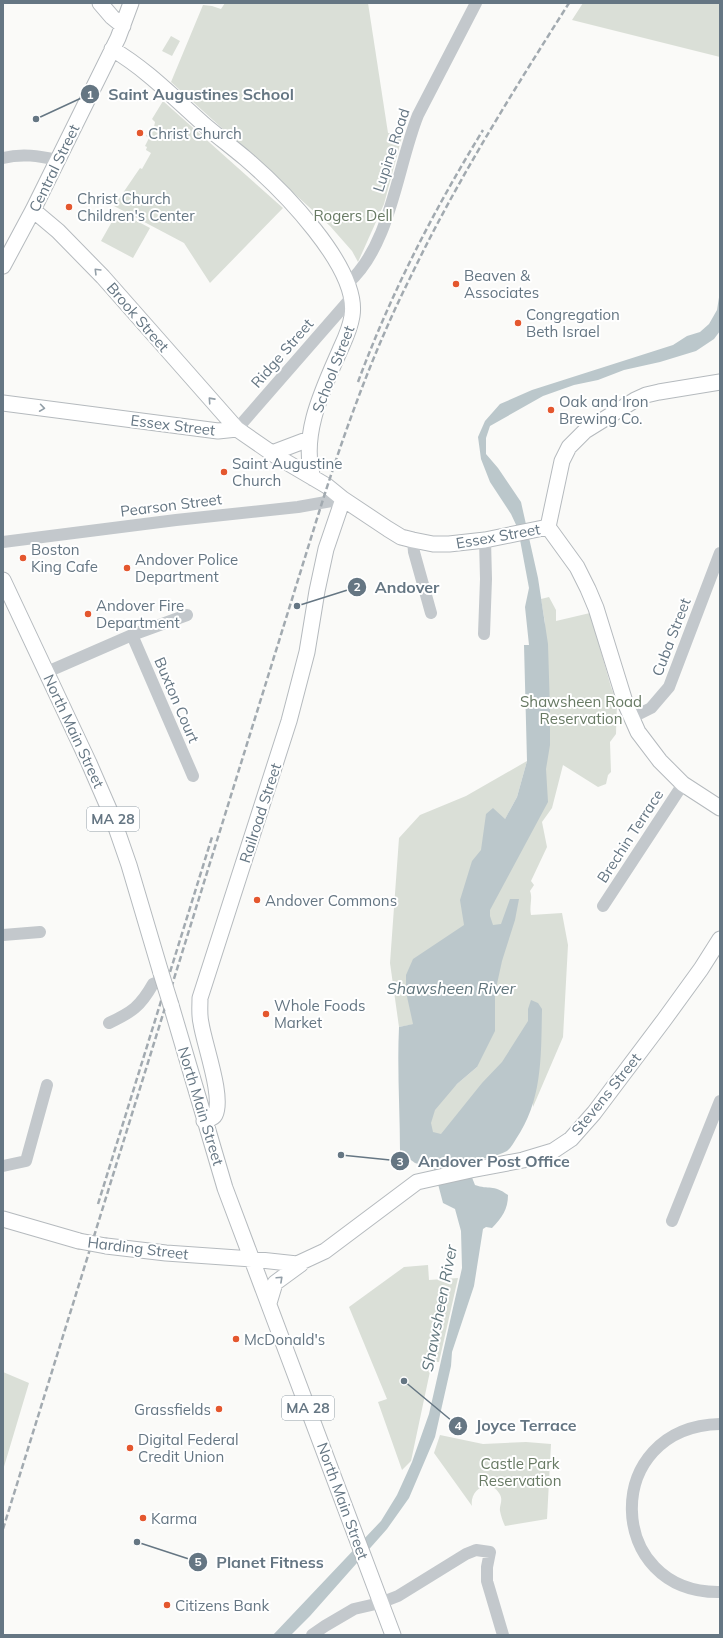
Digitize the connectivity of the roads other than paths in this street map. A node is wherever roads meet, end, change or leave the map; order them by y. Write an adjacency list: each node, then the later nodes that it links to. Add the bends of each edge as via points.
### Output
1 (100, 3): 4 (main road)
2 (131, 3): 4 (main road, Central Street)
3 (476, 3): 10 (street, Lupine Road, via 418,115 377,242)
4 (123, 26): 5 (main road, Central Street)
5 (112, 49): 7 (main road, Central Street); 10 (main road, via 128,58 265,176 317,233)
6 (3, 158): 7 (street, via 35,155)
7 (58, 160): 8 (main road, Central Street)
8 (33, 210): 9 (main road, Central Street); 13 (main road, Brook Street, one-way to 8, via 103,277 58,231)
9 (3, 266)
10 (350, 290): 13 (street, Ridge Street); 14 (main road, School Street, via 353,307 351,324 325,386)
11 (720, 382): 18 (main road, via 646,395 585,431 569,447 562,461)
12 (3, 403): 13 (main road, Essex Street, one-way to 13, via 218,431)
13 (237, 429): 15 (main road, Essex Street)
14 (310, 439): 15 (main road); 16 (main road, School Street, via 310,468)
15 (272, 453): 16 (main road, Essex Street)
16 (313, 478): 17 (main road, Essex Street, via 328,486)
17 (343, 499): 19 (main road, Essex Street, via 388,529); 21 (street, Pearson Street, via 298,508); 41 (main road, Railroad Street, via 326,549 307,652 288,721 200,998 201,1024 215,1083 217,1105 212,1118)
18 (542, 528): 20 (main road, Essex Street); 29 (main road, via 577,567 588,589)
19 (413, 540): 20 (main road, Essex Street, via 433,544); 24 (street)
20 (485, 540): 26 (street)
21 (3, 542)
22 (720, 553): 29 (street, Cuba Street, via 669,687 651,708)
23 (3, 580): 28 (main road, North Main Street / MA 28)
24 (431, 613)
25 (187, 615): 27 (street)
26 (484, 634)
27 (132, 635): 28 (street); 30 (street, Buxton Court)
28 (47, 672): 37 (main road, North Main Street / MA 28, via 112,816)
29 (631, 718): 31 (main road, via 648,747)
30 (193, 776)
31 (684, 784): 32 (main road); 33 (street, Brechin Terrace)
32 (720, 808)
33 (603, 906)
34 (40, 932): 35 (street)
35 (3, 935)
36 (720, 939): 46 (main road, Stevens Street, via 664,1020 594,1113 571,1139 540,1156 417,1182 325,1251)
37 (162, 977): 38 (street, via 153,984 144,1000 130,1013); 41 (main road, North Main Street / MA 28, bridge)
38 (109, 1024)
39 (48, 1085): 42 (street, via 26,1161)
40 (720, 1101): 44 (street)
41 (204, 1120): 45 (main road, North Main Street / MA 28)
42 (3, 1166)
43 (3, 1219): 45 (main road, Harding Street, bridge, via 79,1241 106,1246 166,1253)
44 (672, 1221)
45 (252, 1258): 46 (main road); 47 (main road, North Main Street / MA 28)
46 (301, 1264): 47 (main road, Stevens Street, one-way to 46, via 275,1282)
47 (269, 1302): 50 (main road, North Main Street / MA 28)
48 (720, 1424): 49 (street, via 694,1427 670,1437 660,1445 643,1465 637,1477 631,1503 638,1541 652,1564 667,1577 684,1586)
49 (720, 1592)
50 (380, 1603): 51 (street, via 354,1609); 52 (main road, North Main Street / MA 28); 53 (street, via 398,1596 466,1554 476,1550 490,1552 487,1581)
51 (312, 1635)
52 (393, 1635)
53 (503, 1635)

